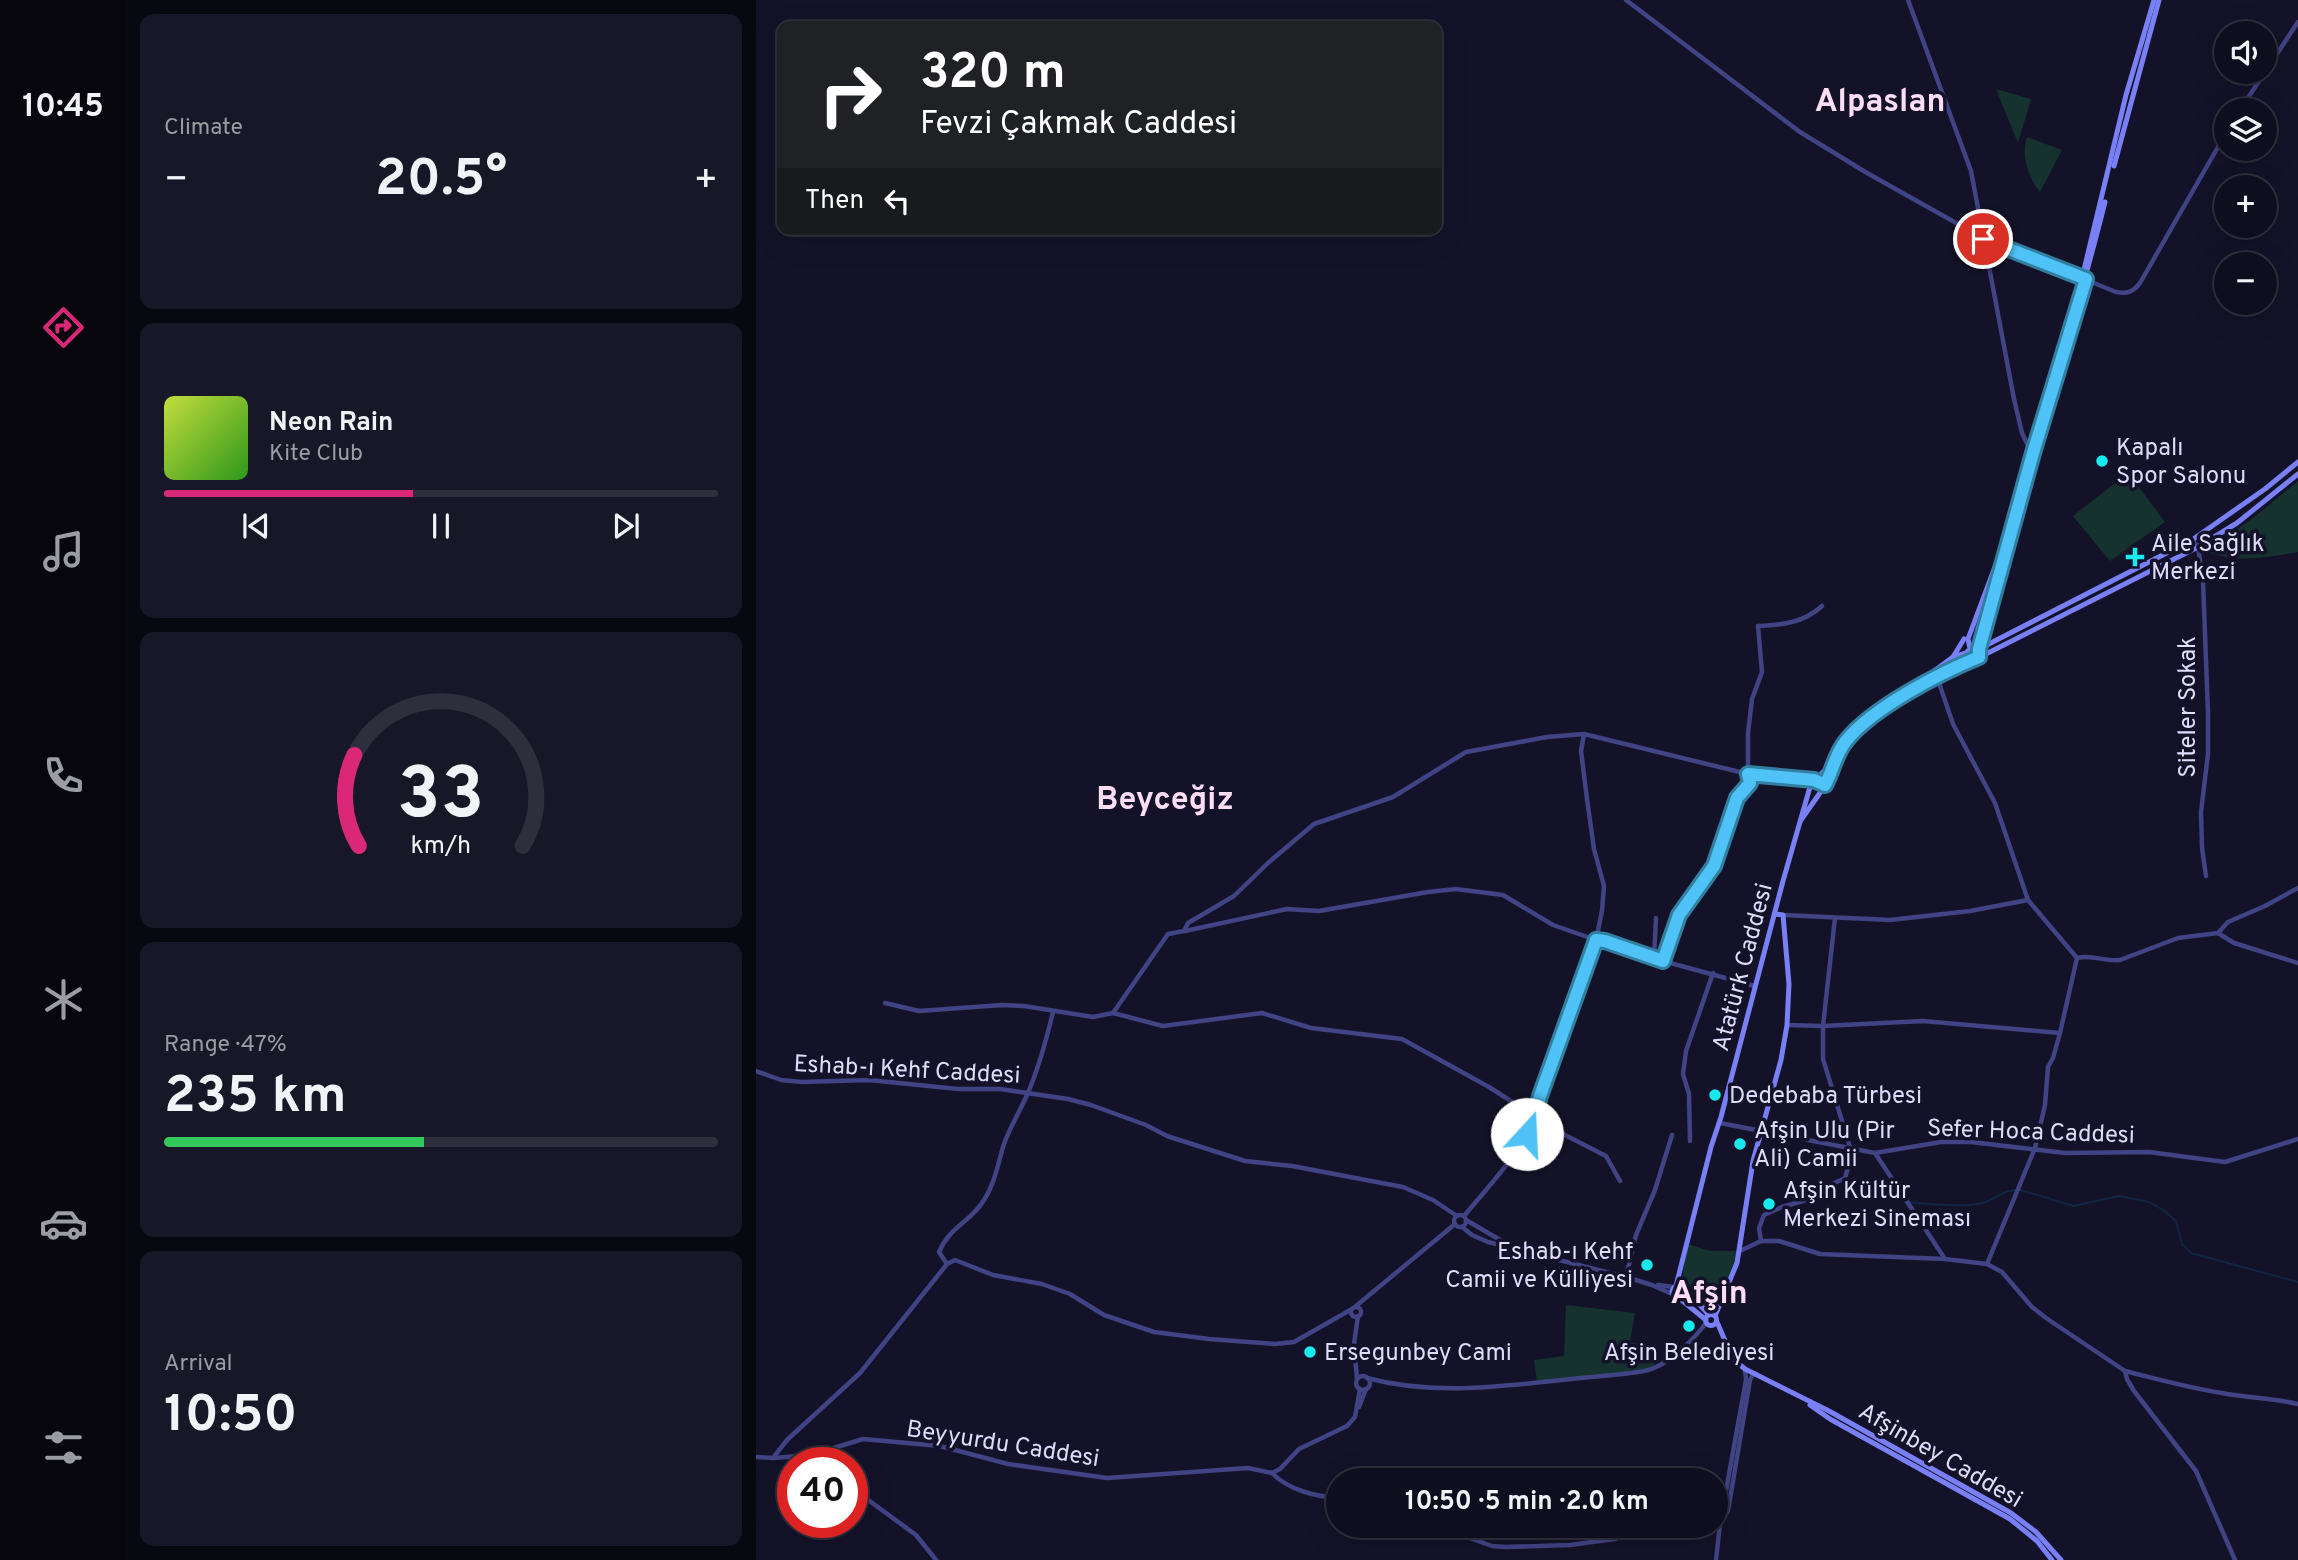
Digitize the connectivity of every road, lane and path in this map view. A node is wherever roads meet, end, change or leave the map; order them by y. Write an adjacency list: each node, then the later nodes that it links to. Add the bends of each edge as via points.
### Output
1 (1626, 0): 7 (street, via 1800,132)
2 (1908, 0): 7 (street, via 1971,171)
3 (2156, 0): 8 (main road, via 2126,95)
4 (2298, 22): 5 (street)
5 (2248, 98)
6 (2214, 153): 8 (street, via 2134,291 2116,292)
7 (1983, 239): 8 (street); 9 (street, via 2014,399)
8 (2084, 278): 9 (main road); 16 (main road)
9 (2029, 448): 17 (main road)
10 (2298, 462): 12 (main road, Atatürk Caddesi)
11 (2298, 474): 13 (main road, via 2237,523)
12 (2192, 540): 13 (street); 16 (main road, Atatürk Caddesi)
13 (2198, 547): 19 (main road); 29 (street, Siteler Sokak, via 2208,712 2201,812)
14 (1822, 606): 25 (street, via 1806,618 1758,626 1762,672 1752,699)
15 (1964, 639): 18 (main road)
16 (1979, 649): 17 (main road, Atatürk Caddesi); 19 (main road)
17 (1965, 654): 18 (main road, Atatürk Caddesi); 20 (main road, via 1965,659)
18 (1953, 657): 22 (main road, Atatürk Caddesi)
19 (1979, 657): 20 (main road)
20 (1972, 660): 21 (main road)
21 (1937, 677): 22 (main road); 31 (street, via 1953,724 1995,803)
22 (1892, 704): 24 (main road, Atatürk Caddesi, via 1845,741)
23 (1584, 734): 25 (street); 36 (street, via 1466,752 1393,797 1314,824 1234,896 1188,923); 38 (street, via 1581,751 1587,799 1604,886)
24 (1836, 759): 26 (main road, Atatürk Caddesi); 27 (main road, Atatürk Caddesi)
25 (1748, 774): 26 (street); 41 (street, via 1750,783 1737,798 1714,866 1683,908)
26 (1814, 780): 27 (street); 28 (main road, Atatürk Caddesi)
27 (1825, 785): 28 (main road, Atatürk Caddesi)
28 (1801, 820): 32 (main road, Atatürk Caddesi)
29 (2206, 876)
30 (2298, 888): 37 (street, via 2228,922)
31 (2028, 900): 35 (street, via 1890,920); 40 (street)
32 (1775, 914): 33 (main road); 44 (main road, Atatürk Caddesi)
33 (1783, 915): 35 (street); 48 (main road)
34 (1656, 918): 39 (street)
35 (1835, 918): 49 (street)
36 (1184, 931): 38 (street, via 1287,909 1319,911 1456,889 1503,895 1553,925); 47 (street, via 1168,934)
37 (2218, 933): 40 (street, via 2178,938 2111,962); 42 (street, via 2234,943)
38 (1596, 940): 39 (street); 53 (street)
39 (1654, 957): 41 (street)
40 (2077, 958): 50 (street)
41 (1663, 961): 43 (street)
42 (2298, 963)
43 (1713, 973): 44 (street); 58 (street, via 1686,1051 1683,1074 1689,1094)
44 (1755, 986): 54 (main road, Atatürk Caddesi)
45 (885, 1003): 46 (street, via 919,1011 1002,1005)
46 (1053, 1012): 47 (street, via 1093,1017); 52 (street)
47 (1113, 1013): 53 (street, via 1163,1026 1262,1013 1311,1028 1402,1039)
48 (1787, 1025): 49 (street); 55 (main road)
49 (1823, 1026): 50 (street, via 1923,1021); 59 (street, via 1823,1059)
50 (2060, 1033): 60 (street, via 2048,1067)
51 (756, 1071): 52 (street, Eshab-ı Kehf Caddesi, via 802,1082 869,1080)
52 (1028, 1092): 63 (street, Eshab-ı Kehf Caddesi, via 1091,1105 1245,1161 1403,1187); 73 (street, via 985,1199 945,1238 939,1252)
53 (1535, 1117): 62 (street, via 1606,1156); 64 (street, via 1518,1150)
54 (1720, 1123): 55 (street, Sefer Hoca Caddesi); 76 (main road, Atatürk Caddesi)
55 (1762, 1131): 59 (street, Sefer Hoca Caddesi); 71 (main road)
56 (1672, 1135): 75 (street)
57 (2298, 1139): 60 (street, Sefer Hoca Caddesi, via 2225,1162 2149,1152 2065,1153)
58 (1690, 1141)
59 (1850, 1147): 61 (street, Sefer Hoca Caddesi); 69 (street, via 1845,1178 1824,1188 1818,1197 1764,1215)
60 (2035, 1148): 61 (street, Sefer Hoca Caddesi, via 1941,1142); 74 (street)
61 (1875, 1153): 72 (street)
62 (1620, 1181)
63 (1457, 1216): 64 (street); 65 (street)
64 (1465, 1218): 66 (street); 67 (street)
65 (1455, 1224): 67 (street); 79 (street)
66 (1476, 1226): 68 (street); 70 (street)
67 (1462, 1227): 68 (street)
68 (1470, 1234): 70 (street)
69 (1761, 1241): 71 (street); 72 (street, via 1788,1243 1820,1254)
70 (1514, 1248): 75 (street)
71 (1740, 1251): 80 (main road)
72 (1945, 1259): 74 (street)
73 (947, 1264): 79 (street, via 955,1259 993,1275 1042,1284 1070,1294 1104,1315 1154,1332 1275,1344 1294,1342); 91 (street, via 860,1373)
74 (1987, 1264): 82 (street, via 2002,1272 2046,1318)
75 (1626, 1277): 76 (street)
76 (1674, 1289): 77 (main road, via 1681,1287); 78 (main road)
77 (1684, 1292): 78 (main road); 80 (main road)
78 (1679, 1298): 80 (main road)
79 (1355, 1312): 84 (street, via 1354,1344)
80 (1711, 1320): 81 (main road); 85 (street, via 1694,1339 1653,1369 1490,1388 1451,1390)
81 (1745, 1369): 83 (main road, Afşinbey Caddesi); 95 (street)
82 (2125, 1371): 88 (street, via 2186,1387); 107 (street, via 2134,1391 2196,1471)
83 (1754, 1373): 87 (main road, Afşinbey Caddesi); 99 (street)
84 (1363, 1377): 85 (street); 86 (street); 86 (street, via 1356,1385)
85 (1385, 1383): 86 (street)
86 (1365, 1388): 93 (street, via 1347,1426 1299,1449)
87 (1793, 1393): 105 (main road, Afşinbey Caddesi, via 1830,1419 2010,1519); 106 (main road, Afşinbey Caddesi, via 2011,1513)
88 (2298, 1404)
89 (835, 1447): 94 (street, Beyyurdu Caddesi, via 863,1438 940,1446 1007,1464 1107,1478 1248,1468)
90 (756, 1457): 91 (street, Beyyurdu Caddesi)
91 (773, 1458): 92 (street, Beyyurdu Caddesi)
92 (777, 1458)
93 (1280, 1469): 94 (street); 96 (street)
94 (1272, 1473): 96 (street)
95 (1728, 1473)
96 (1280, 1482): 97 (street)
97 (1326, 1497)
98 (868, 1500): 103 (street, via 916,1535)
99 (1728, 1511)
100 (1471, 1538): 101 (street, via 1506,1547)
101 (1617, 1538)
102 (1717, 1538): 104 (street)
103 (936, 1560)
104 (1716, 1560)
105 (2052, 1560)
106 (2061, 1560)
107 (2235, 1560)

